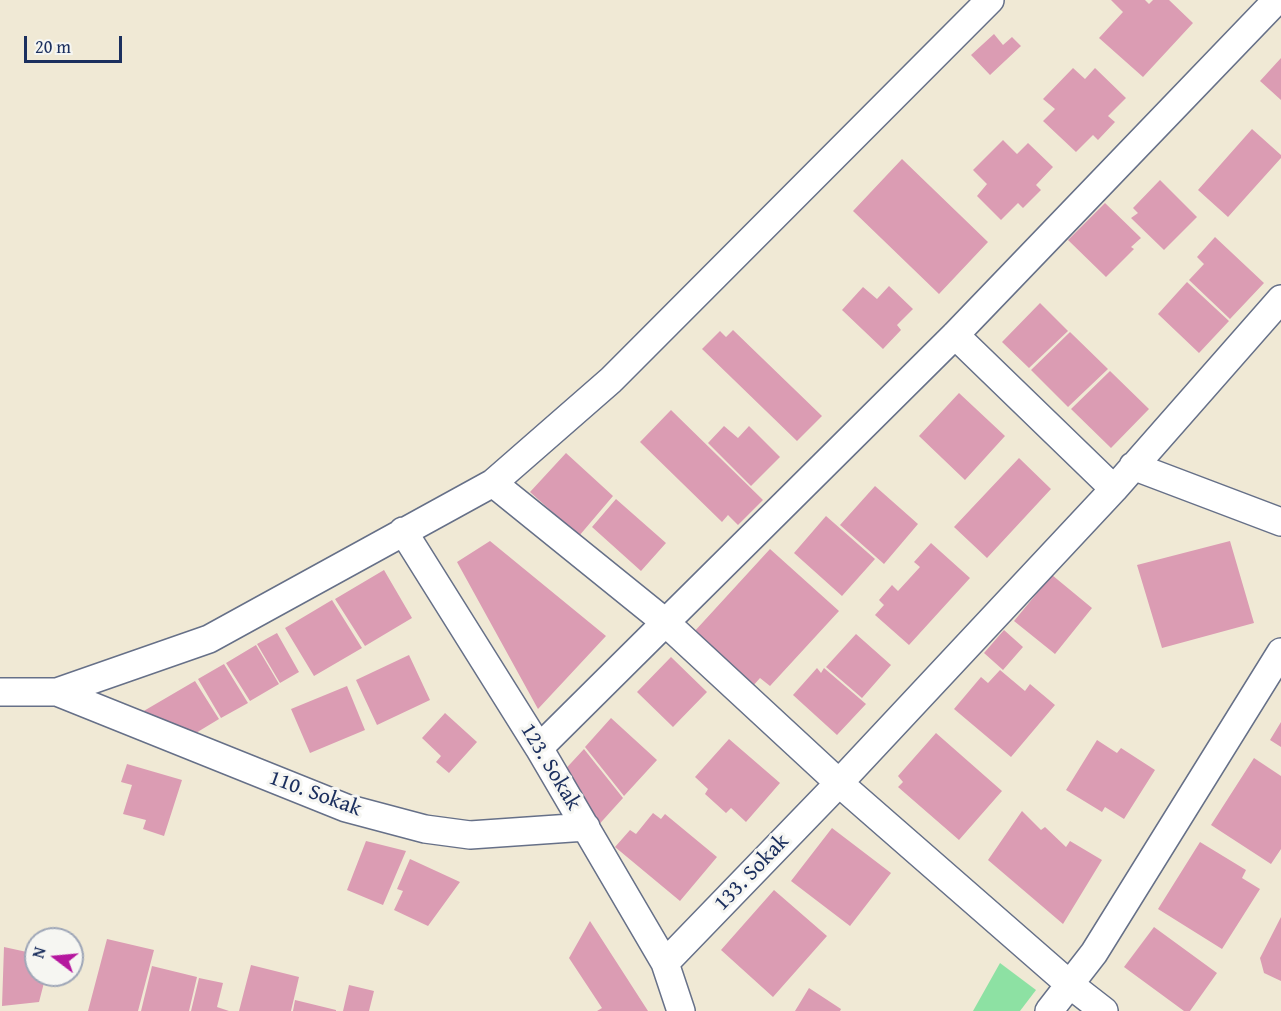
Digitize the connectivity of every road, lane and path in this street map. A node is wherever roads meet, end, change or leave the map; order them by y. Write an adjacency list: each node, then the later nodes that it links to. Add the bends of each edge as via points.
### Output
1 (990, 0): 6 (street, via 611,380)
2 (1277, 0): 4 (street)
3 (1281, 299): 5 (street, 133. Sokak)
4 (955, 335): 7 (street); 10 (street)
5 (1132, 466): 7 (street, 133. Sokak); 8 (street)
6 (493, 483): 9 (street); 10 (street)
7 (1114, 489): 15 (street, 133. Sokak)
8 (1281, 522)
9 (403, 531): 13 (street, via 209,639); 14 (street, 123. Sokak)
10 (665, 622): 14 (street); 15 (street)
11 (1281, 652): 18 (street, via 1094,953)
12 (0, 692): 13 (street)
13 (57, 692): 16 (street, 110. Sokak, via 346,808 425,829 470,835)
14 (539, 748): 16 (street, 123. Sokak)
15 (839, 783): 17 (street, 133. Sokak); 18 (street)
16 (586, 827): 17 (street, 123. Sokak)
17 (665, 963): 19 (street, 123. Sokak)
18 (1068, 983): 20 (street); 21 (street)
19 (681, 1011)
20 (1049, 1011)
21 (1104, 1011)

